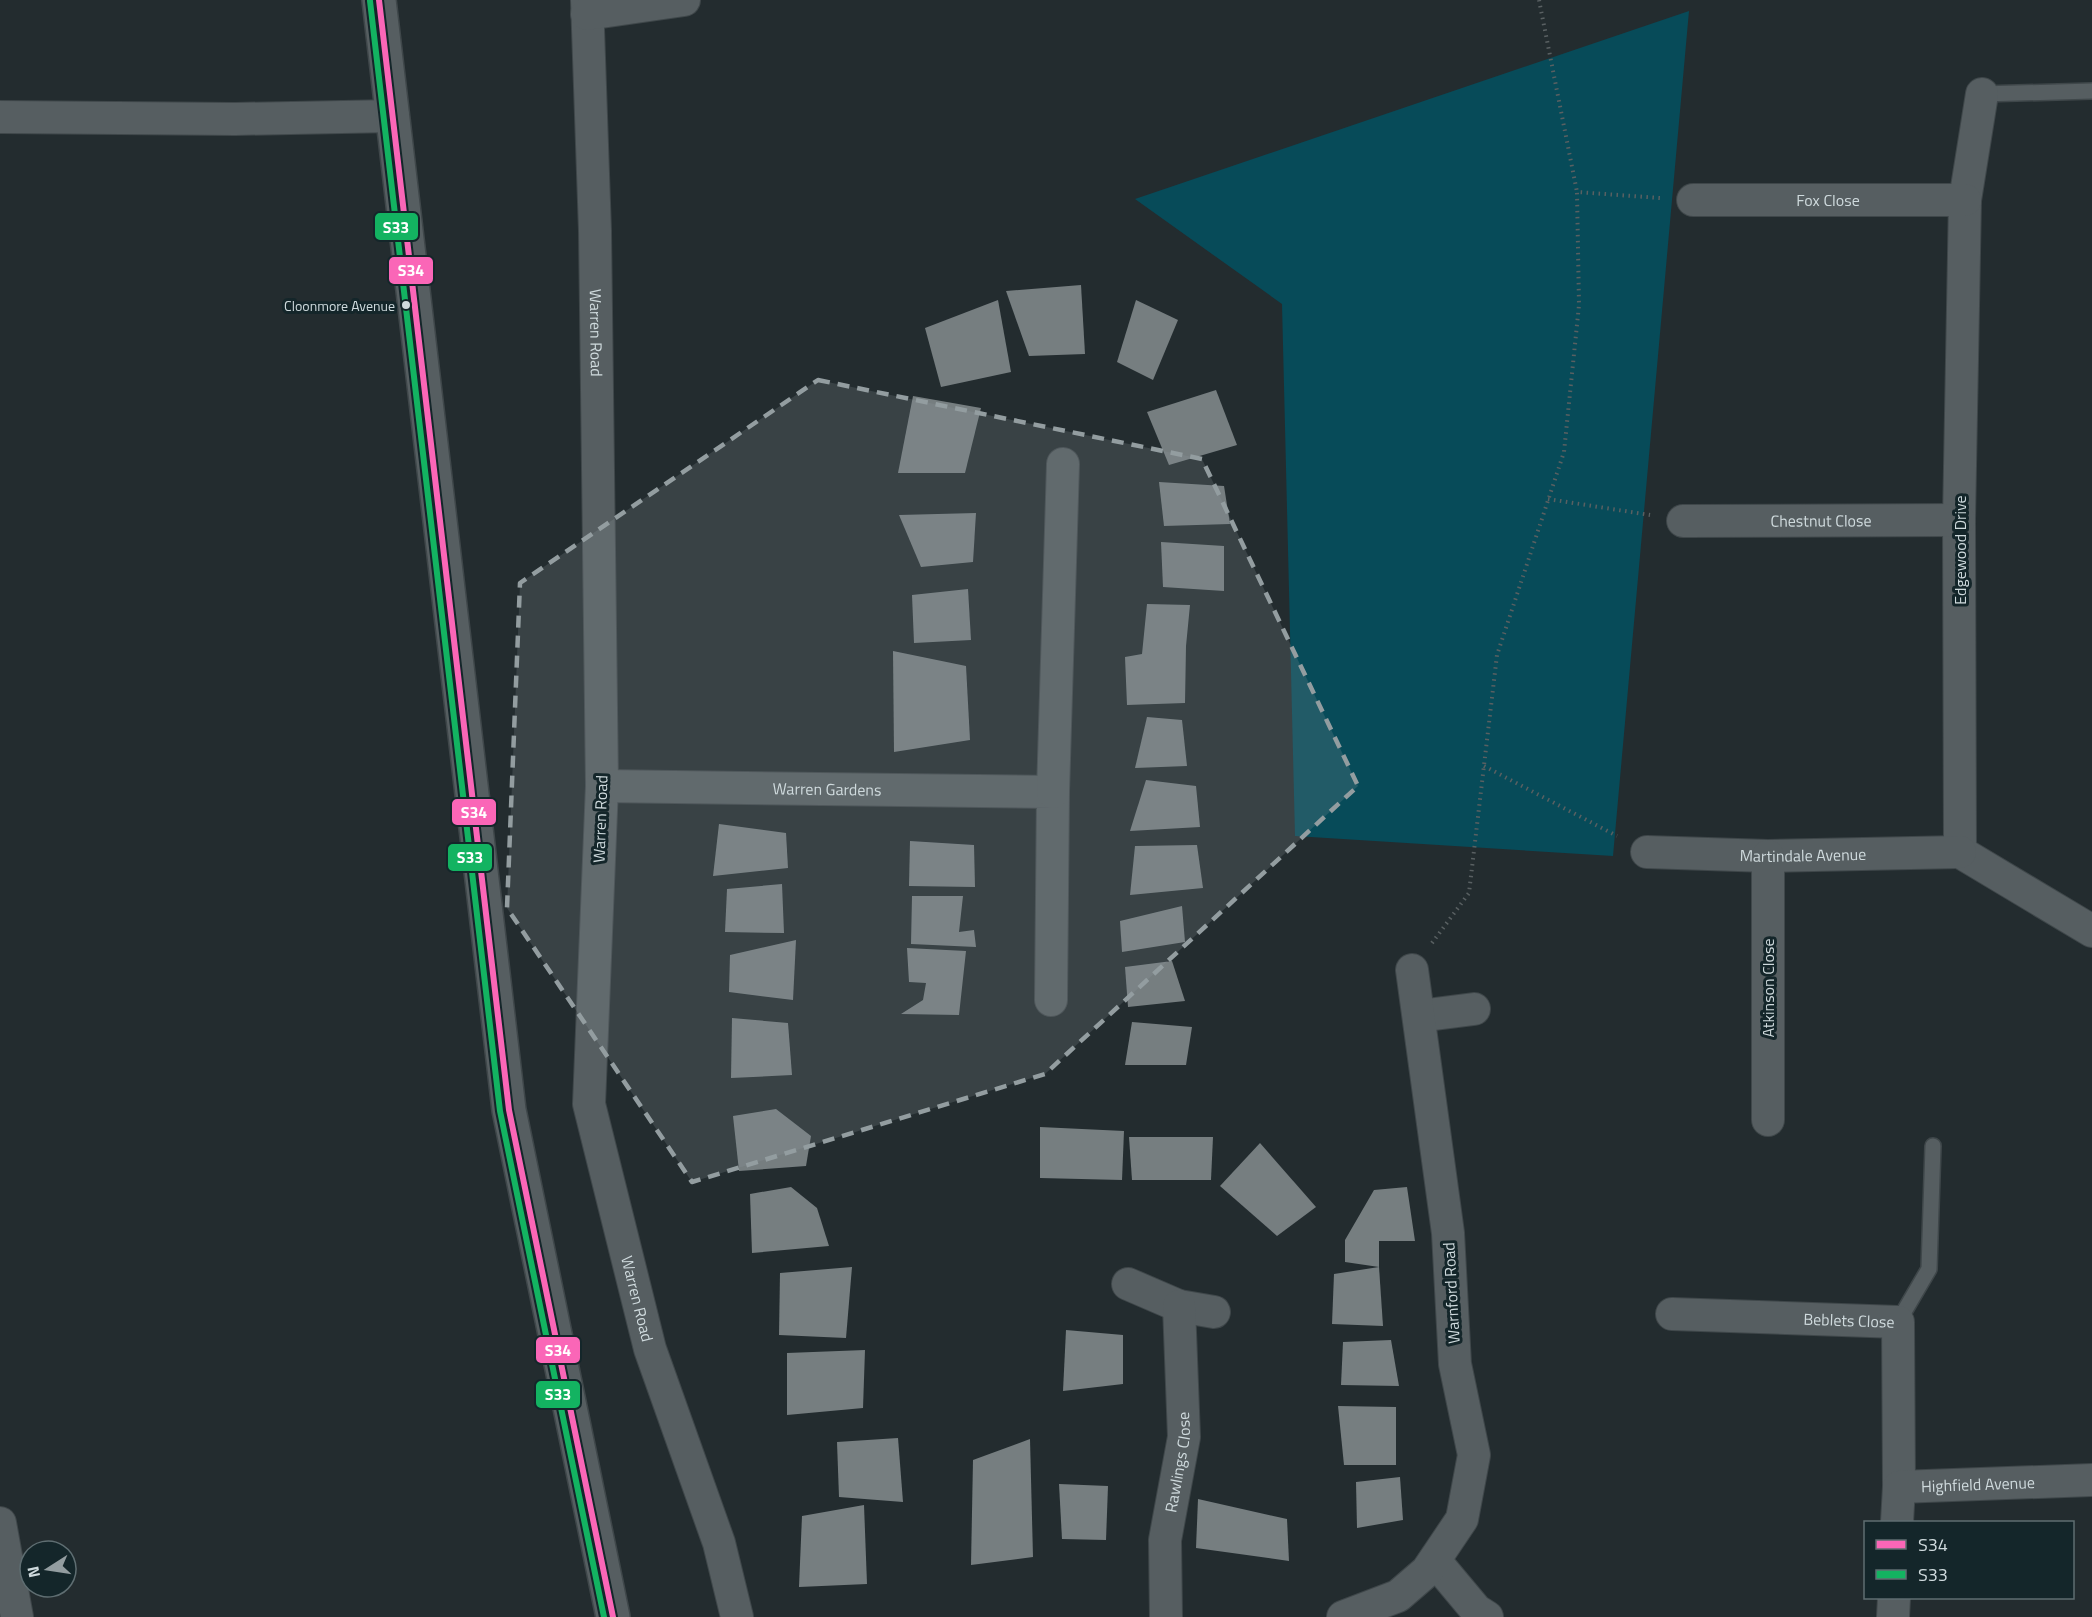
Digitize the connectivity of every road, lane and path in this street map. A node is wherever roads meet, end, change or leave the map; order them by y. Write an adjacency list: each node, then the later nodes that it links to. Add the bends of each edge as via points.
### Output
1 (379, 0): 7 (street)
2 (684, 0): 4 (street)
3 (1539, 0): 9 (path)
4 (587, 7): 17 (street, Warren Road, via 595,231)
5 (2092, 91): 6 (lane)
6 (1982, 94): 11 (street, Edgewood Drive)
7 (393, 116): 8 (street); 41 (street, via 509,1110)
8 (0, 117)
9 (1577, 192): 10 (path); 13 (path, via 1580,305 1564,452)
10 (1693, 200): 11 (street, Fox Close)
11 (1965, 200): 14 (street, Edgewood Drive)
12 (1063, 464): 18 (street)
13 (1548, 499): 15 (path); 16 (path, via 1497,655)
14 (1959, 520): 15 (street, Chestnut Close); 20 (street, Edgewood Drive)
15 (1683, 521)
16 (1484, 766): 19 (path); 23 (path, via 1469,893)
17 (602, 786): 18 (street, Warren Gardens); 42 (street, Warren Road, via 589,1104 650,1349 719,1543)
18 (1053, 792): 24 (street)
19 (1647, 852): 21 (street, Martindale Avenue)
20 (1960, 852): 21 (street, Martindale Avenue); 22 (street)
21 (1768, 856): 27 (street, Atkinson Close)
22 (2092, 931)
23 (1412, 970): 26 (street, Warnford Road)
24 (1052, 1000)
25 (1474, 1009): 26 (street)
26 (1419, 1016): 38 (street, Warnford Road, via 1448,1233 1455,1364 1474,1455 1462,1519)
27 (1768, 1120)
28 (1933, 1146): 33 (lane, via 1929,1269)
29 (1128, 1284): 30 (street)
30 (1179, 1306): 31 (street); 43 (street, Rawlings Close, via 1184,1437 1165,1540)
31 (1214, 1312)
32 (1672, 1314): 33 (street, Beblets Close)
33 (1898, 1322): 35 (street, Beblets Close)
34 (2092, 1480): 35 (street, Highfield Avenue)
35 (1899, 1487): 36 (street, Highfield Avenue)
36 (1897, 1521)
37 (0, 1523): 40 (street)
38 (1435, 1561): 44 (street, Warnford Road, via 1398,1596); 45 (street, via 1476,1610)
39 (1894, 1599): 46 (street)
40 (17, 1617)
41 (613, 1617)
42 (737, 1617)
43 (1166, 1617)
44 (1343, 1617)
45 (1487, 1617)
46 (1893, 1617)

